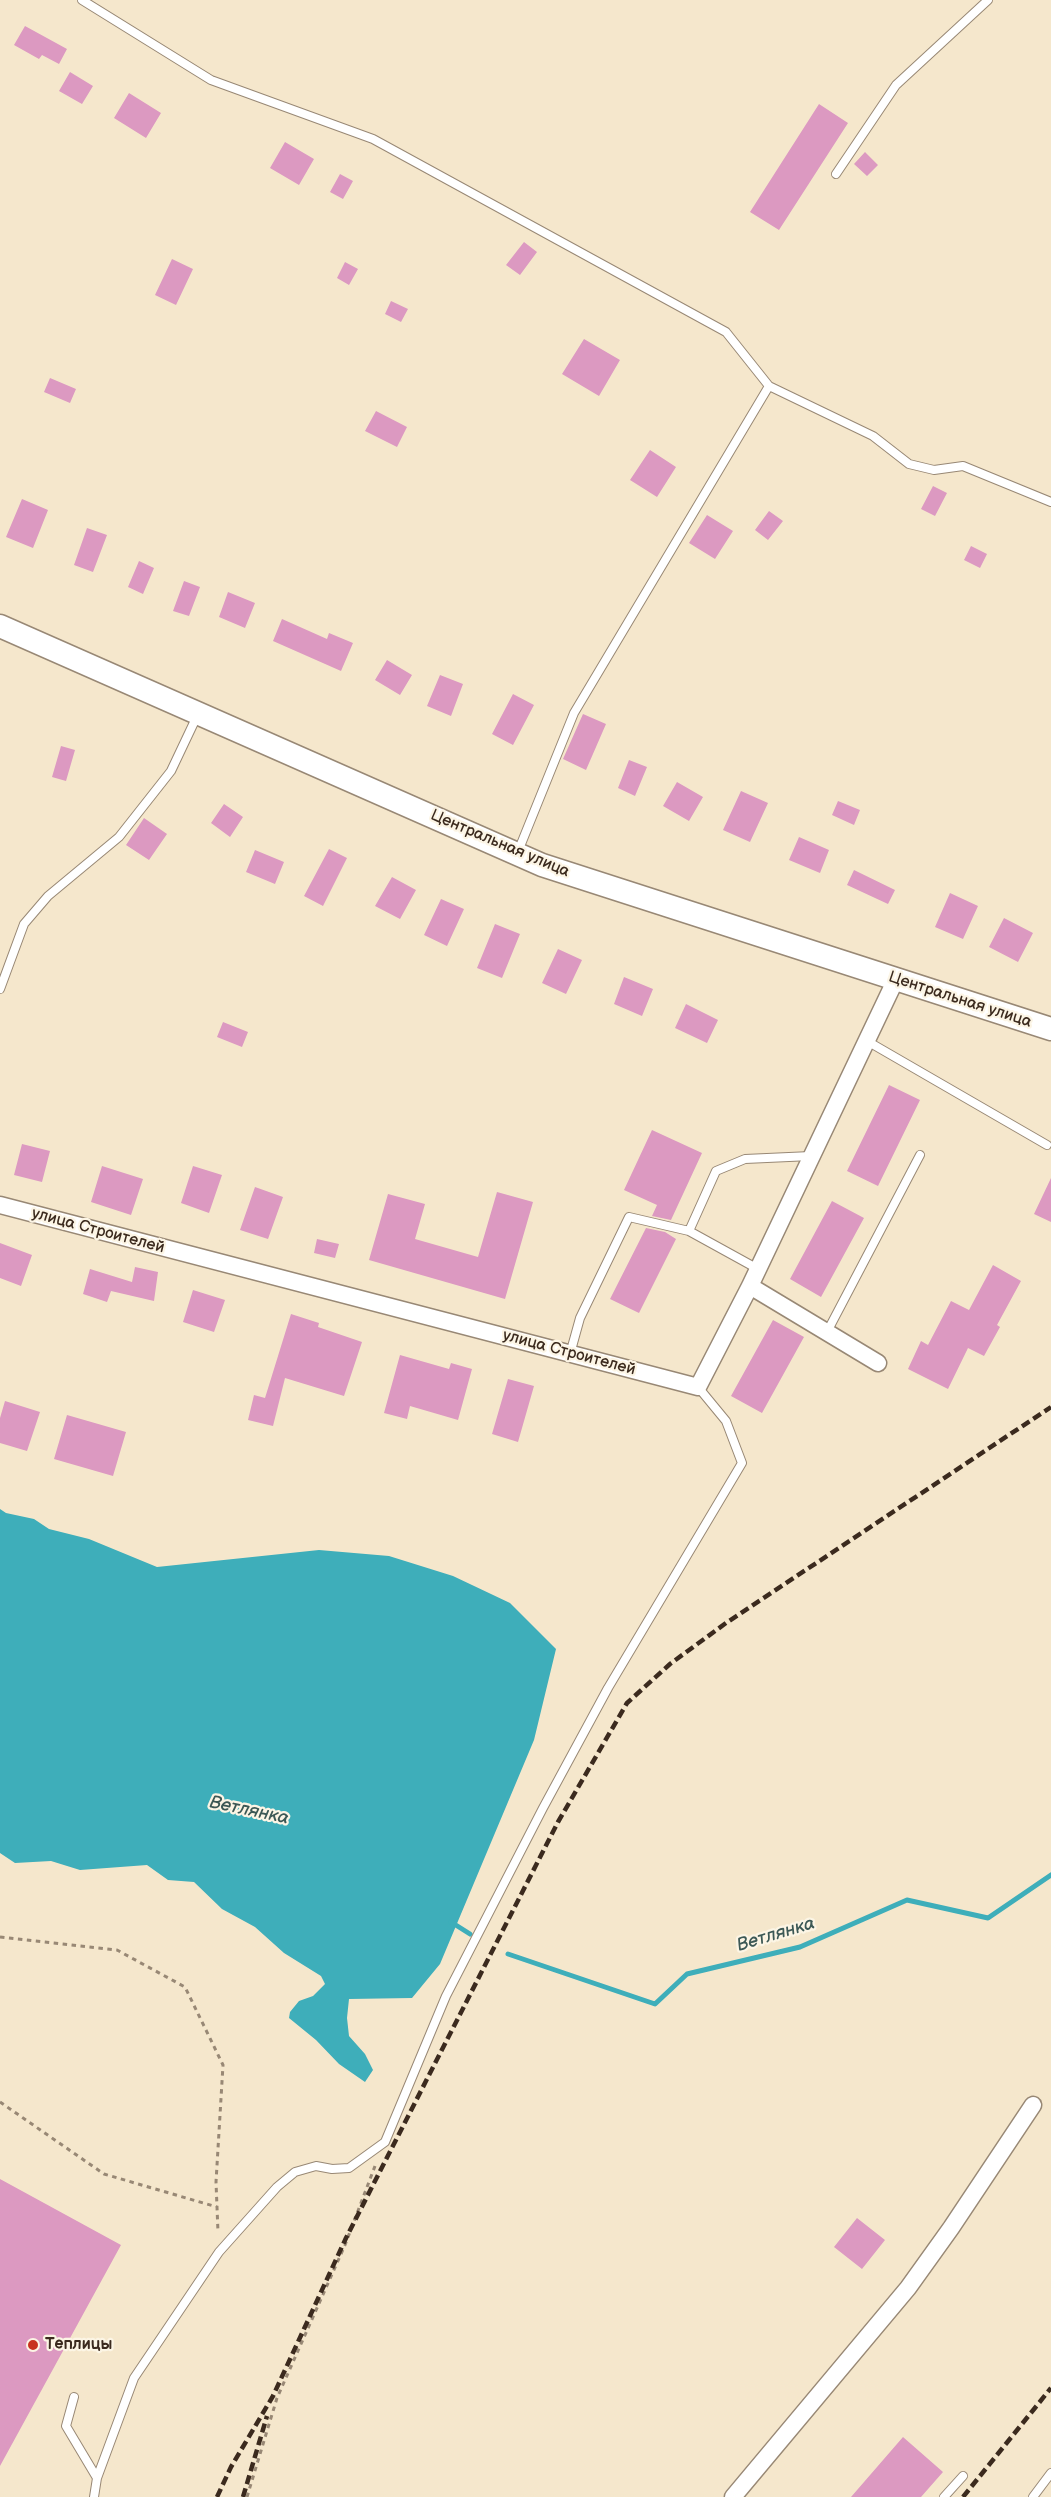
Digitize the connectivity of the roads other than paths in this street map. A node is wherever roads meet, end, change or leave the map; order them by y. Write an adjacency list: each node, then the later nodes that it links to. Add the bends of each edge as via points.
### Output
1 (82, 0): 4 (lane, via 211,80 373,139 726,332)
2 (988, 0): 3 (lane, via 896,85)
3 (836, 174)
4 (769, 386): 5 (lane, via 873,436 909,464 934,470 963,466); 8 (lane, via 574,713)
5 (1051, 502)
6 (0, 626): 7 (main road, Центральная улица)
7 (199, 714): 8 (main road, Центральная улица); 10 (lane, via 171,771 119,837 48,896 24,924)
8 (517, 854): 9 (main road, Центральная улица)
9 (896, 979): 11 (main road, Центральная улица); 12 (street)
10 (0, 989)
11 (1051, 1029)
12 (867, 1041): 13 (lane); 15 (street)
13 (1047, 1144)
14 (920, 1155): 20 (lane)
15 (812, 1156): 17 (lane, via 745,1159 716,1171); 18 (street)
16 (0, 1205): 21 (street, улица Строителей)
17 (688, 1231): 18 (lane); 21 (lane, via 629,1217 580,1318)
18 (758, 1269): 19 (street)
19 (750, 1286): 20 (street); 23 (street)
20 (827, 1332): 22 (street)
21 (570, 1354): 23 (street, улица Строителей)
22 (878, 1363)
23 (698, 1387): 28 (lane, via 726,1420 742,1463 608,1688 543,1808 446,1996 385,2142 350,2168 316,2166 295,2172 219,2252 134,2378)
24 (1033, 2105): 30 (street, via 908,2288)
25 (74, 2397): 28 (lane, via 66,2426)
26 (1051, 2473): 32 (lane)
27 (963, 2476): 31 (lane)
28 (97, 2478): 29 (lane)
29 (94, 2497)
30 (733, 2497)
31 (945, 2497)
32 (1033, 2497)

